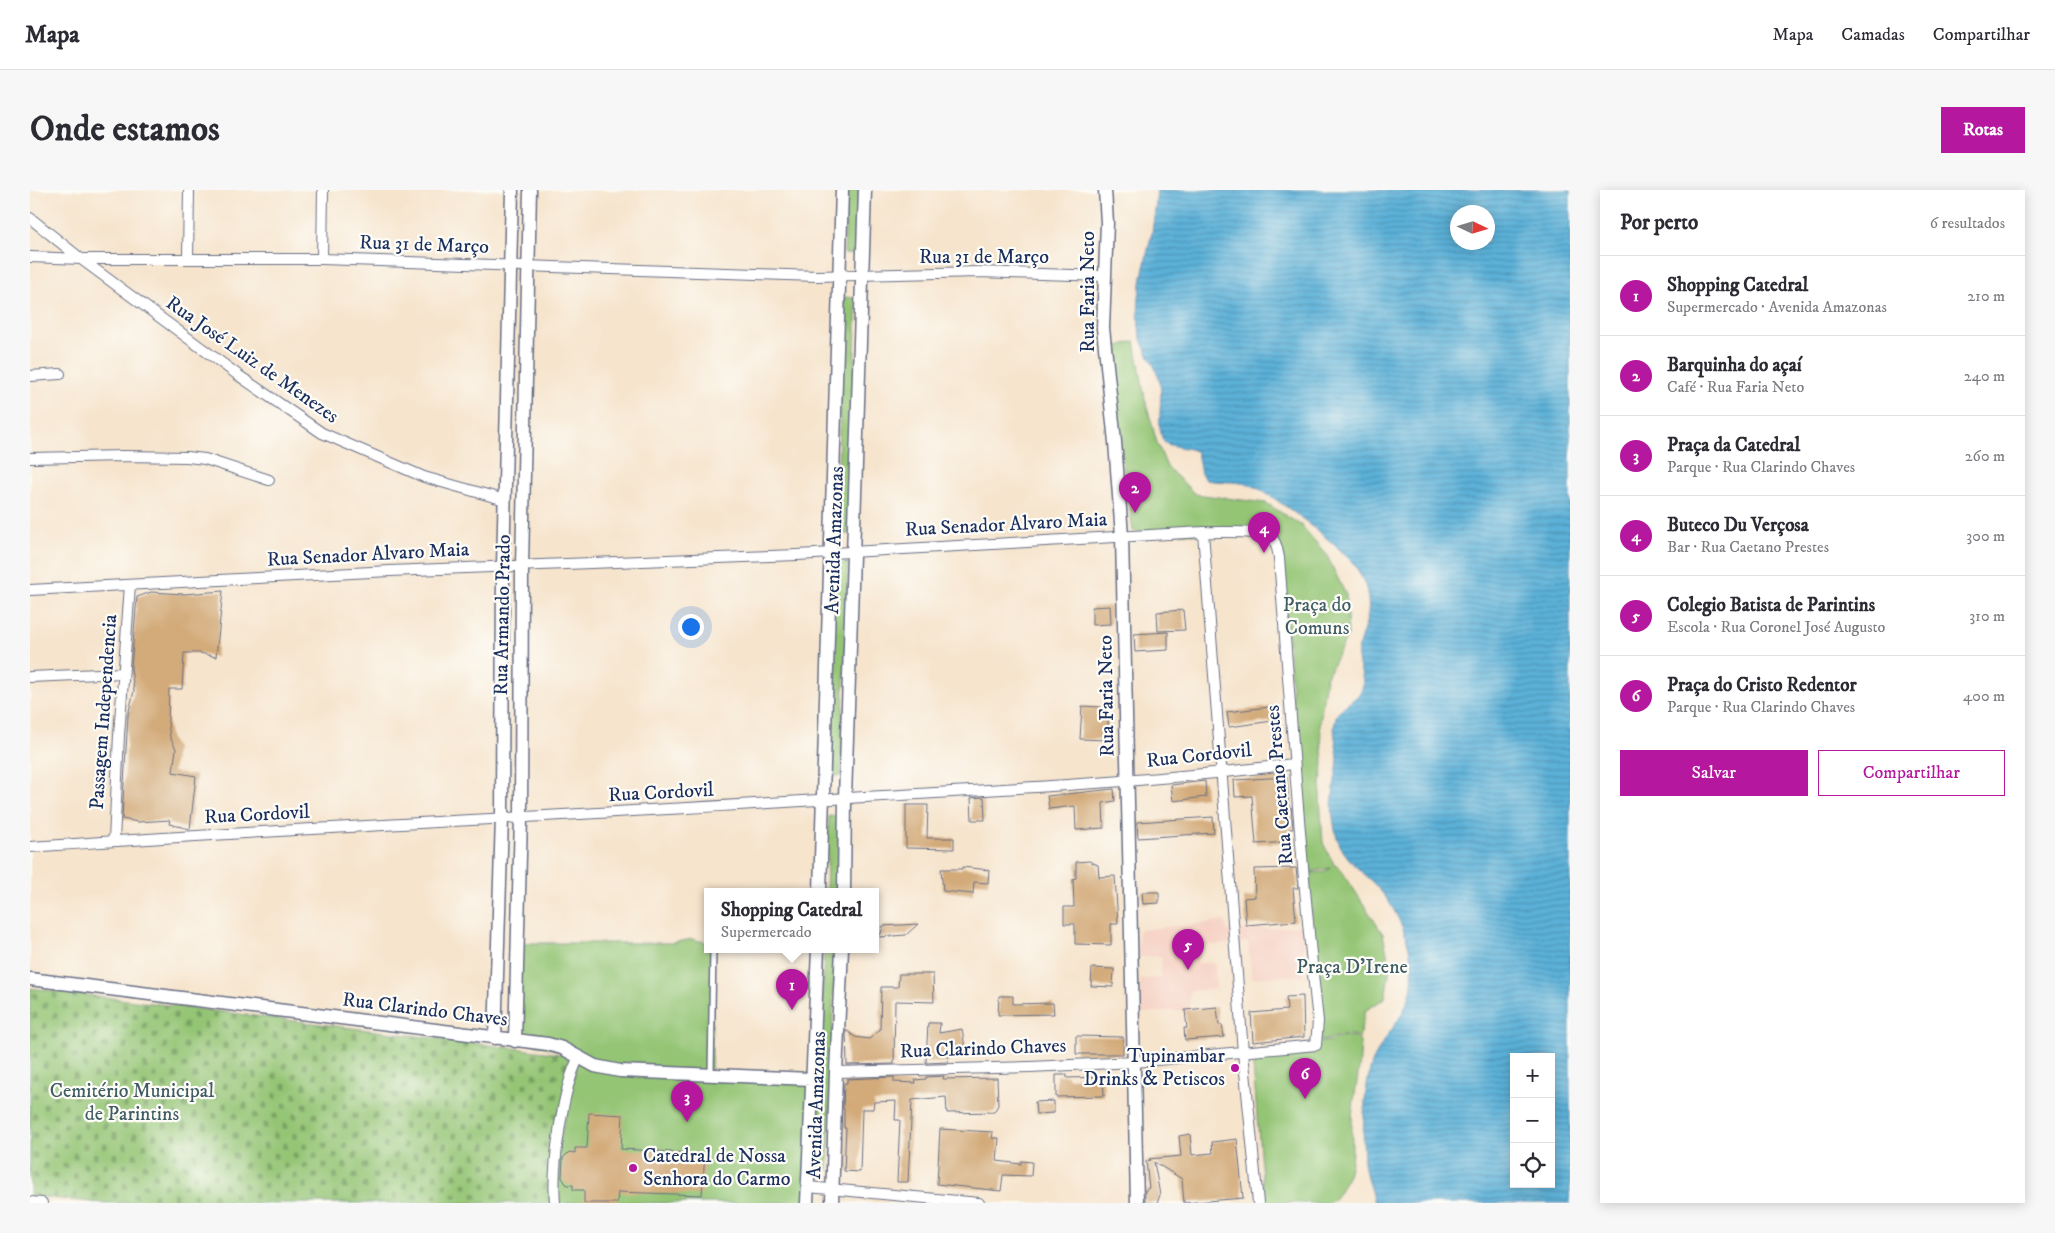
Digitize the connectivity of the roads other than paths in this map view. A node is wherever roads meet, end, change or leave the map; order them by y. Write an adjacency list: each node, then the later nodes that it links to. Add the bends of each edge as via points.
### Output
1 (190, 190): 10 (street)
2 (323, 190): 12 (street)
3 (512, 190): 14 (street, Rua Armando Prado)
4 (530, 190): 13 (street, Rua Armando Prado)
5 (842, 190): 15 (street, Avenida Amazonas)
6 (865, 190): 16 (street, Avenida Amazonas)
7 (1105, 190): 17 (street, Rua Faria Neto)
8 (30, 218): 11 (street, Rua José Luiz de Menezes)
9 (30, 257): 11 (street, Rua 31 de Março)
10 (188, 258): 11 (street, Rua 31 de Março); 12 (street, Rua 31 de Março)
11 (81, 259): 22 (street, Rua José Luiz de Menezes, via 322,433 424,477)
12 (322, 259): 14 (street, Rua 31 de Março)
13 (529, 265): 14 (street, Rua 31 de Março); 15 (street, Rua 31 de Março); 29 (street, Rua Armando Prado)
14 (509, 266): 22 (street, Rua Armando Prado)
15 (839, 275): 16 (street, Rua 31 de Março); 27 (street, Avenida Amazonas)
16 (864, 275): 17 (street, Rua 31 de Março, via 978,272); 26 (street, Avenida Amazonas)
17 (1104, 276): 24 (street, Rua Faria Neto, via 1103,328)
18 (60, 374): 19 (street)
19 (30, 376)
20 (30, 458): 21 (street, via 187,457 206,459)
21 (268, 480)
22 (504, 500): 28 (street, Rua Armando Prado)
23 (1203, 532): 24 (street, Rua Senador Alvaro Maia); 25 (street, Rua Senador Alvaro Maia, via 1264,535 1272,538); 35 (street)
24 (1122, 536): 26 (street, Rua Senador Alvaro Maia); 36 (street, Rua Faria Neto)
25 (1276, 546): 34 (street, Rua Caetano Prestes)
26 (853, 551): 27 (street, Rua Senador Alvaro Maia); 37 (street, Avenida Amazonas)
27 (830, 552): 29 (street, Rua Senador Alvaro Maia); 38 (street, Avenida Amazonas)
28 (503, 567): 29 (street, Rua Senador Alvaro Maia); 30 (street, Rua Senador Alvaro Maia); 39 (street, Rua Armando Prado)
29 (522, 567): 40 (street, Rua Armando Prado)
30 (130, 585): 31 (street, Rua Senador Alvaro Maia); 32 (street, Passagem Independencia)
31 (30, 590)
32 (123, 673): 33 (street); 41 (street, Passagem Independencia)
33 (30, 677)
34 (1293, 764): 35 (street, Rua Cordovil); 49 (street, Rua Caetano Prestes)
35 (1222, 773): 36 (street, Rua Cordovil); 52 (street)
36 (1128, 781): 37 (street, Rua Cordovil); 54 (street, Rua Faria Neto)
37 (845, 798): 38 (street, Rua Cordovil); 44 (street, Avenida Amazonas)
38 (824, 800): 40 (street, Rua Cordovil); 43 (street, Avenida Amazonas)
39 (502, 818): 40 (street, Rua Cordovil); 41 (street, Rua Cordovil); 50 (street, Rua Armando Prado)
40 (520, 818): 51 (street, Rua Armando Prado)
41 (114, 841): 42 (street, Rua Cordovil)
42 (30, 847)
43 (820, 888)
44 (844, 888)
45 (713, 953): 56 (lane)
46 (818, 953): 57 (street, Avenida Amazonas)
47 (842, 953): 55 (street, Avenida Amazonas)
48 (30, 979): 50 (street, Rua Clarindo Chaves)
49 (1318, 1021): 52 (street, Rua Clarindo Chaves, via 1317,1042 1312,1046)
50 (496, 1038): 51 (street, Rua Clarindo Chaves)
51 (515, 1041): 53 (street, Rua Clarindo Chaves, via 555,1046)
52 (1243, 1052): 54 (street, Rua Clarindo Chaves); 67 (street)
53 (579, 1057): 56 (street, Rua Clarindo Chaves, via 595,1066 620,1071); 62 (street, via 572,1073 561,1125)
54 (1135, 1062): 55 (street, Rua Clarindo Chaves); 66 (street, Rua Faria Neto)
55 (836, 1072): 59 (street, Avenida Amazonas)
56 (711, 1075): 57 (street, Rua Clarindo Chaves)
57 (812, 1080): 58 (street, Avenida Amazonas)
58 (808, 1187): 59 (street); 63 (street, Avenida Amazonas)
59 (833, 1188): 64 (street, Avenida Amazonas); 65 (street)
60 (30, 1202): 61 (street)
61 (42, 1203)
62 (555, 1203)
63 (807, 1203)
64 (832, 1203)
65 (979, 1203)
66 (1137, 1203)
67 (1258, 1203)

